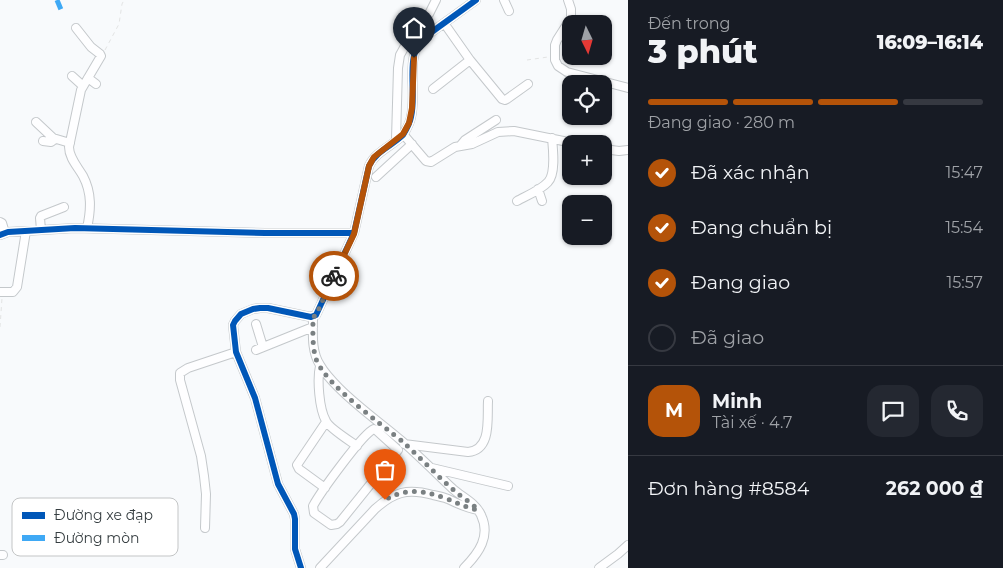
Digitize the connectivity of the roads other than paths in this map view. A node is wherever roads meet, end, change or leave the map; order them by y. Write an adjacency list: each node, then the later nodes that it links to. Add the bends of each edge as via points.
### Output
1 (436, 0): 18 (street, via 400,55)
2 (476, 0): 6 (street)
3 (504, 0): 5 (street)
4 (568, 0): 14 (street, via 571,18 555,45 554,60 558,66)
5 (509, 12)
6 (444, 23): 8 (street); 18 (street, via 422,39 415,49 412,108 409,123)
7 (76, 28): 10 (street, via 101,56)
8 (470, 60): 12 (street, via 504,100); 15 (street)
9 (72, 76): 13 (street)
10 (88, 78): 11 (street); 13 (street)
11 (96, 84)
12 (528, 84)
13 (83, 86): 23 (street)
14 (628, 88)
15 (433, 89)
16 (496, 120): 25 (street)
17 (36, 122): 20 (street)
18 (399, 137): 24 (street); 38 (street, via 374,157 369,166)
19 (552, 138): 21 (street); 25 (street, via 512,131 498,132); 29 (street, via 552,176)
20 (55, 139): 22 (street); 23 (street)
21 (562, 140)
22 (43, 141)
23 (70, 142): 34 (street, via 70,154 88,189 90,211)
24 (412, 144): 25 (street, via 429,162); 28 (street)
25 (460, 146)
26 (612, 150): 27 (street)
27 (628, 150)
28 (376, 177)
29 (538, 189): 30 (street); 31 (street)
30 (516, 201)
31 (542, 202)
32 (64, 207): 35 (street, via 41,216)
33 (0, 222): 37 (street)
34 (87, 228): 35 (street); 38 (street)
35 (41, 230): 36 (street)
36 (26, 231): 37 (street); 39 (street, via 17,287 13,292)
37 (2, 234)
38 (354, 234): 40 (street)
39 (1, 292)
40 (313, 317): 42 (street); 43 (street, via 268,308 248,311 233,325)
41 (256, 324): 42 (street, via 260,349)
42 (313, 327): 44 (street, via 316,358)
43 (236, 352): 54 (street, via 188,368 180,376 201,456 206,494); 56 (street, via 255,398 279,488 294,514 295,549)
44 (320, 366): 46 (street, via 320,400); 47 (street, via 350,399)
45 (488, 401): 47 (street, via 486,436 477,449 468,452)
46 (326, 422): 48 (street); 52 (street, via 296,465)
47 (404, 443): 49 (street); 50 (street)
48 (357, 446): 49 (street, via 374,429); 52 (street)
49 (398, 450): 52 (street, via 335,525 312,510)
50 (430, 468): 51 (street); 53 (street)
51 (508, 486)
52 (325, 488)
53 (478, 510): 57 (street, via 426,493 407,491 394,495 385,500); 58 (street, via 485,529 484,538 475,557)
54 (204, 528)
55 (628, 544): 59 (street)
56 (301, 568)
57 (320, 568)
58 (464, 568)
59 (599, 568)

